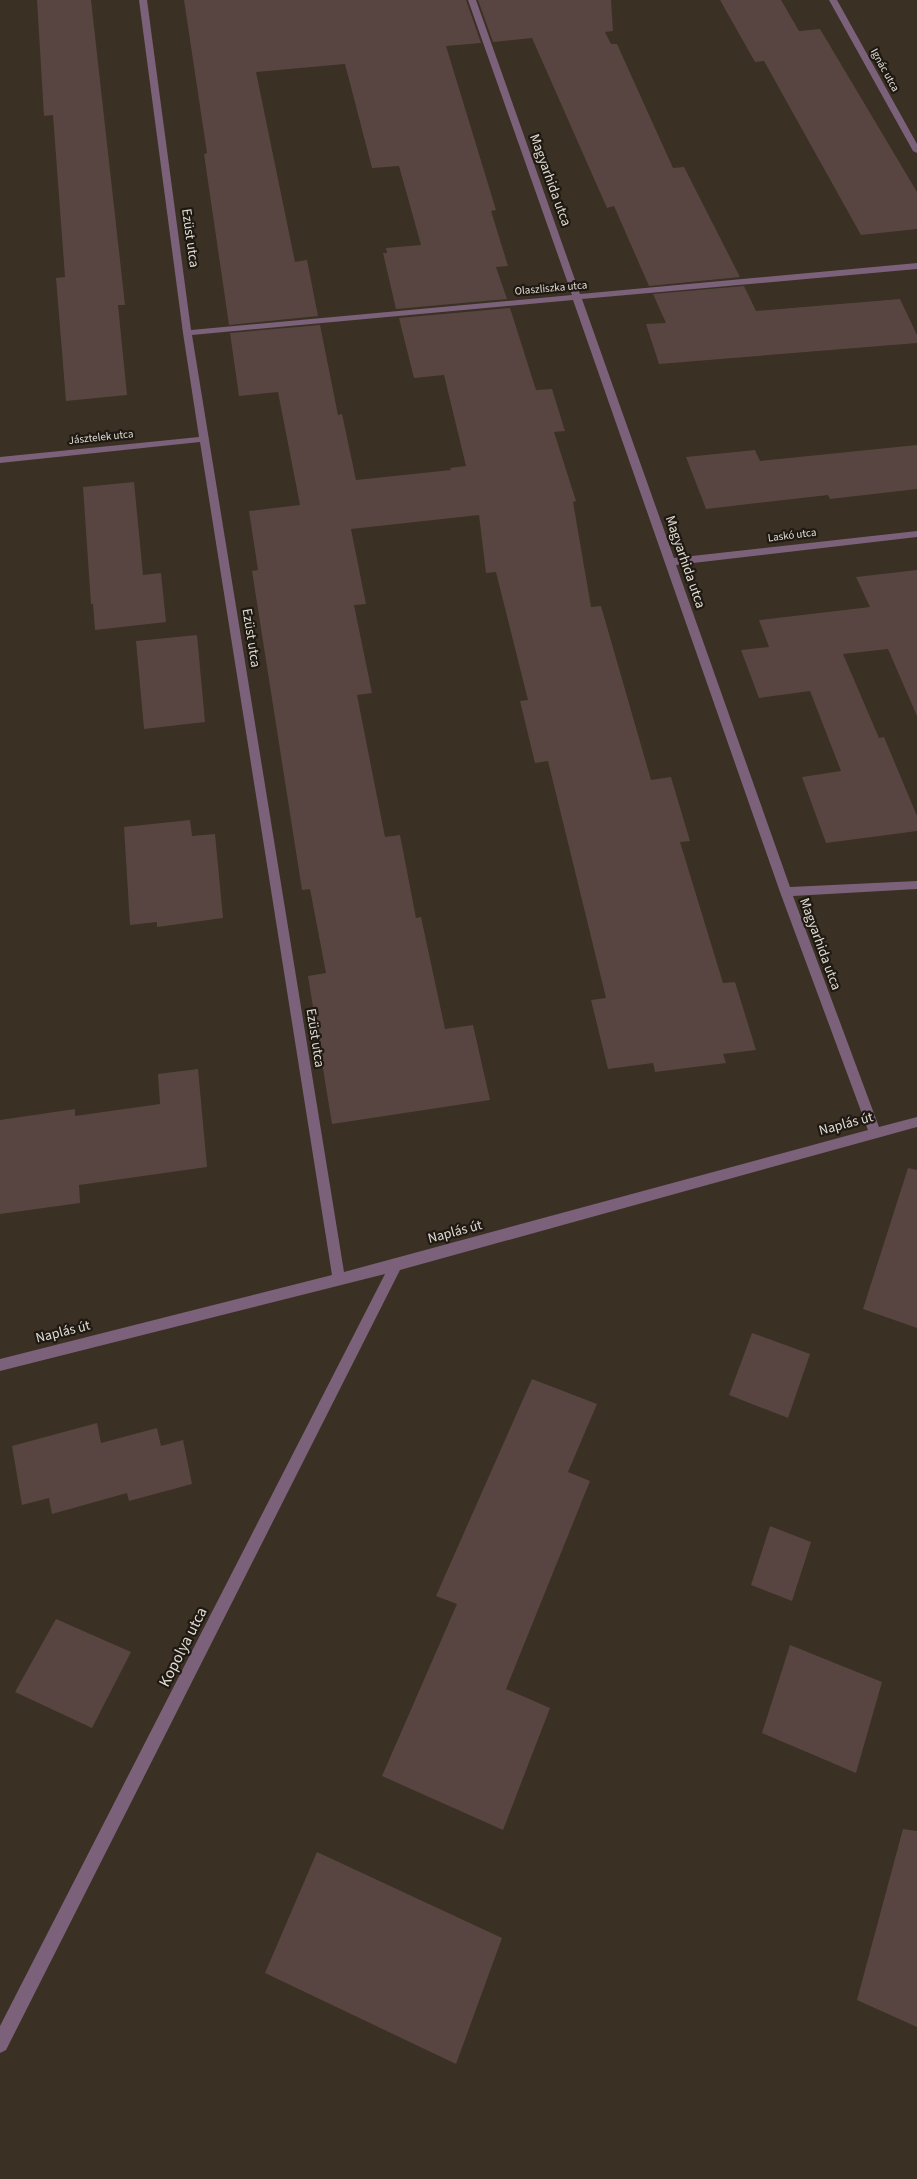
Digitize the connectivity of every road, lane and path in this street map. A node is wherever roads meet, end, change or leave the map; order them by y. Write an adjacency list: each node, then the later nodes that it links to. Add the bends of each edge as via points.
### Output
1 (143, 0): 7 (street, Ezüst utca)
2 (472, 0): 6 (street, Magyarhida utca)
3 (833, 0): 4 (street, Ignác utca)
4 (917, 151)
5 (917, 266): 6 (street, Olaszliszka utca)
6 (577, 297): 7 (street, Olaszliszka utca); 11 (street, Magyarhida utca)
7 (187, 333): 8 (street, Ezüst utca)
8 (204, 439): 9 (street, Jásztelek utca); 17 (street, Ezüst utca)
9 (0, 460)
10 (917, 534): 11 (street, Laskó utca)
11 (670, 562): 13 (street, Magyarhida utca)
12 (917, 885): 13 (street)
13 (786, 892): 15 (street, Magyarhida utca)
14 (917, 1122): 15 (street, Naplás út)
15 (875, 1132): 16 (street, Naplás út)
16 (396, 1265): 17 (street, Naplás út); 19 (street, Kopolya utca)
17 (339, 1280): 18 (street, Naplás út)
18 (0, 1365)
19 (0, 2044)

